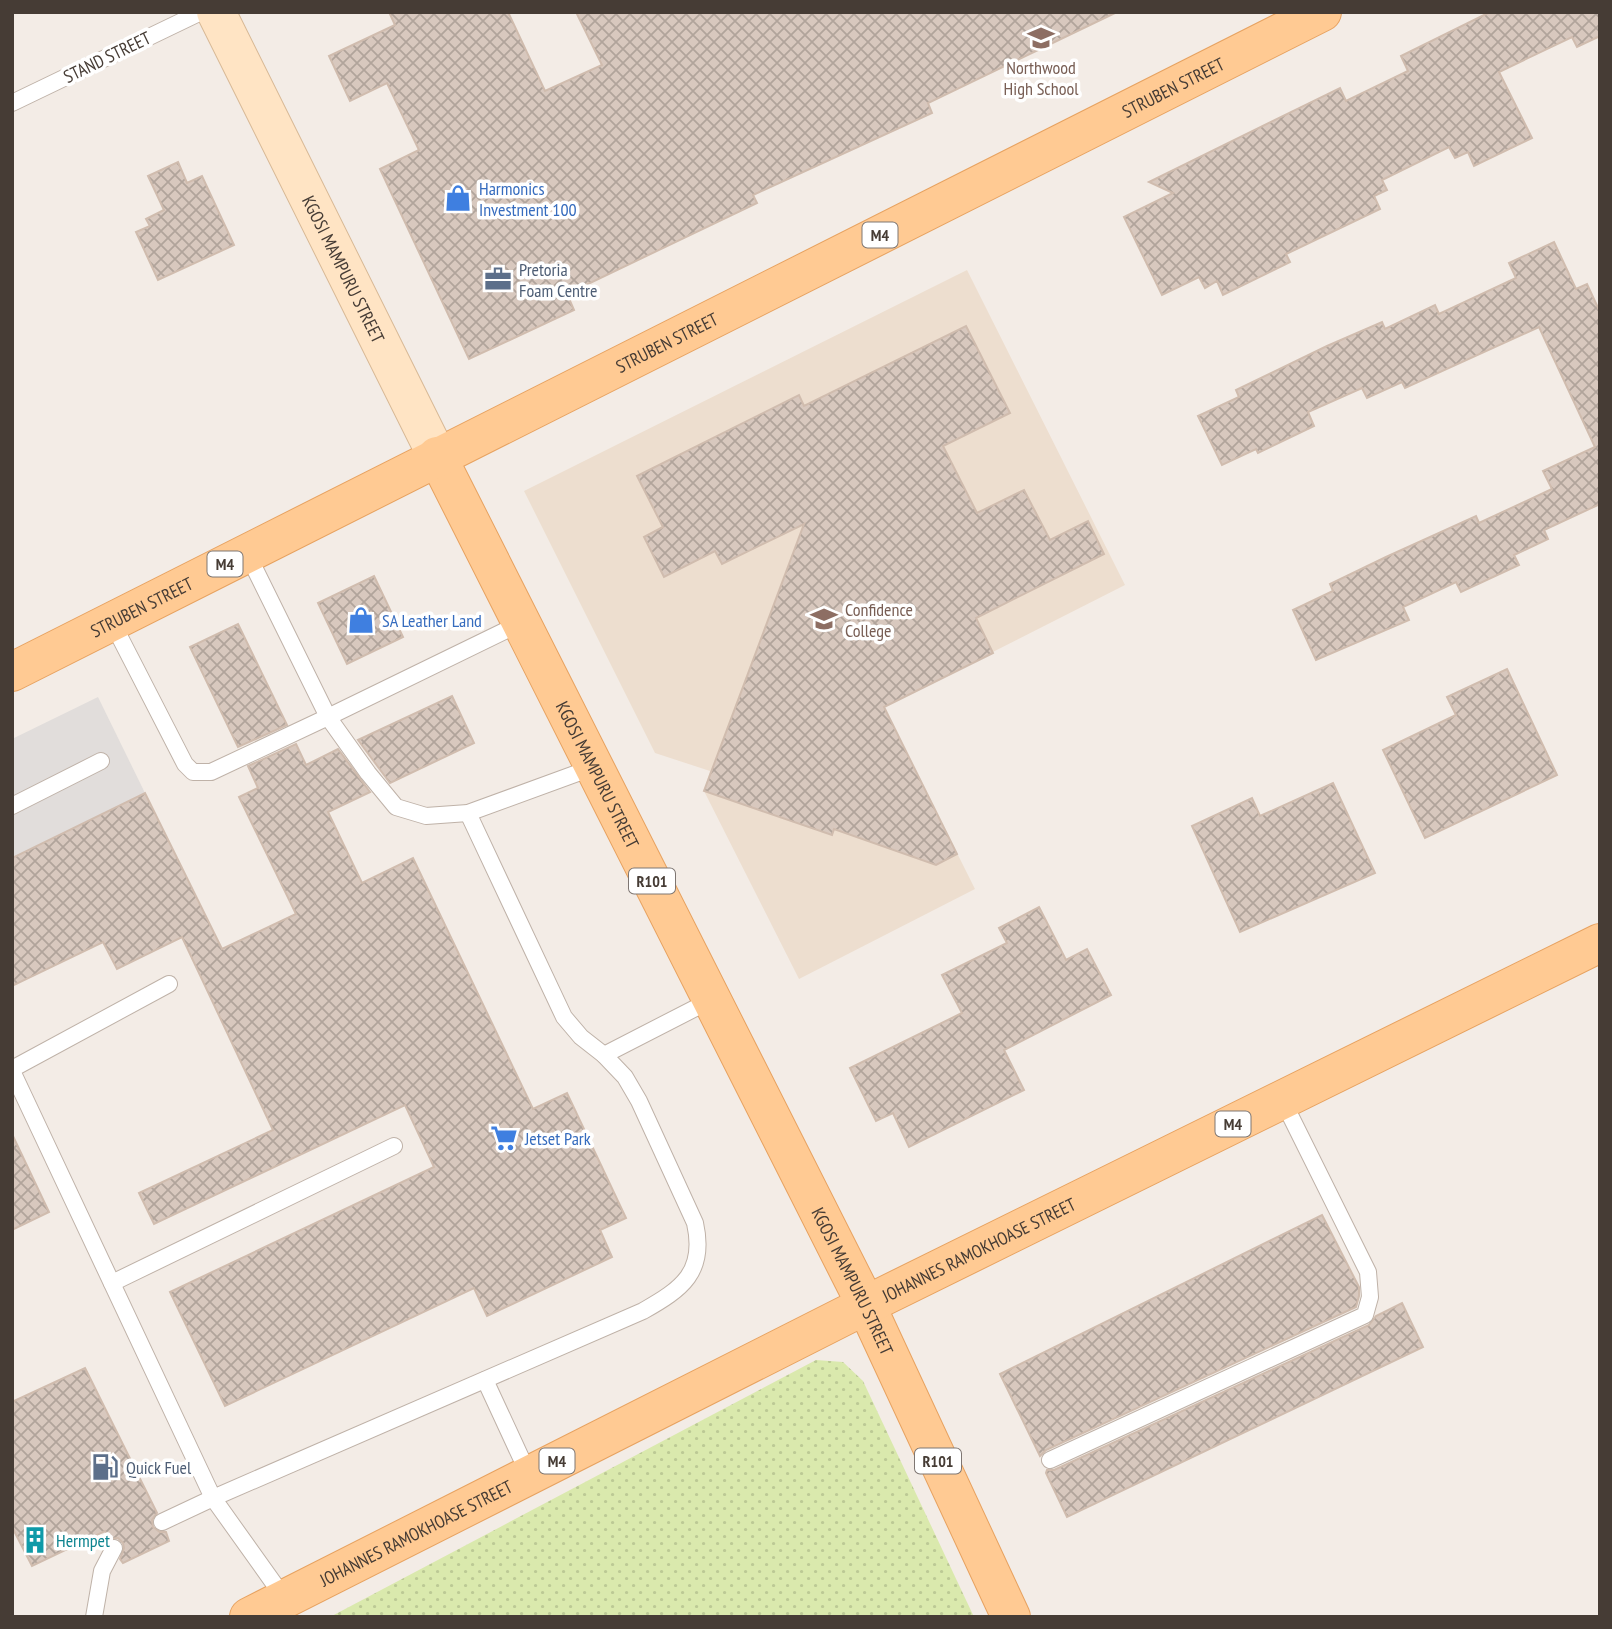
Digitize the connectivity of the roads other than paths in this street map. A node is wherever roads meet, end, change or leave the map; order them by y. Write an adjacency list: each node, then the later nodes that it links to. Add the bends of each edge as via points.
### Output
1 (201, 12): 4 (lane, STAND STREET)
2 (216, 12): 5 (main road, KGOSI MAMPURU STREET / R101)
3 (1322, 12): 5 (main road, STRUBEN STREET / M4)
4 (12, 103)
5 (437, 456): 6 (main road, STRUBEN STREET / M4); 8 (main road, KGOSI MAMPURU STREET / R101)
6 (247, 553): 7 (main road, STRUBEN STREET / M4); 10 (lane)
7 (111, 622): 9 (main road, STRUBEN STREET / M4); 10 (lane, via 193,772 211,772)
8 (521, 623): 10 (lane); 12 (main road, KGOSI MAMPURU STREET / R101)
9 (12, 672)
10 (328, 717): 14 (lane, via 396,807 426,816)
11 (102, 761): 13 (lane)
12 (594, 766): 14 (lane); 17 (main road, KGOSI MAMPURU STREET / R101)
13 (12, 806)
14 (468, 813): 18 (lane, via 564,1017)
15 (1600, 943): 20 (main road, JOHANNES RAMOKHOASE STREET / M4)
16 (169, 984): 19 (lane)
17 (713, 999): 18 (lane); 23 (main road, KGOSI MAMPURU STREET / R101)
18 (604, 1055): 24 (lane, via 639,1101 689,1211 699,1243 697,1261 670,1296)
19 (12, 1070): 22 (lane)
20 (1282, 1099): 23 (main road, JOHANNES RAMOKHOASE STREET / M4); 25 (lane, via 1367,1272 1370,1297 1365,1315)
21 (394, 1146): 22 (lane)
22 (112, 1283): 27 (lane)
23 (866, 1305): 26 (main road, JOHANNES RAMOKHOASE STREET / M4); 33 (main road, KGOSI MAMPURU STREET / R101)
24 (485, 1380): 26 (lane); 27 (lane)
25 (1050, 1460)
26 (529, 1475): 30 (main road, JOHANNES RAMOKHOASE STREET / M4)
27 (213, 1498): 28 (lane); 30 (lane)
28 (162, 1522)
29 (114, 1548): 31 (lane, via 102,1571)
30 (285, 1599): 32 (main road, JOHANNES RAMOKHOASE STREET / M4)
31 (94, 1617)
32 (249, 1617)
33 (1011, 1617)

